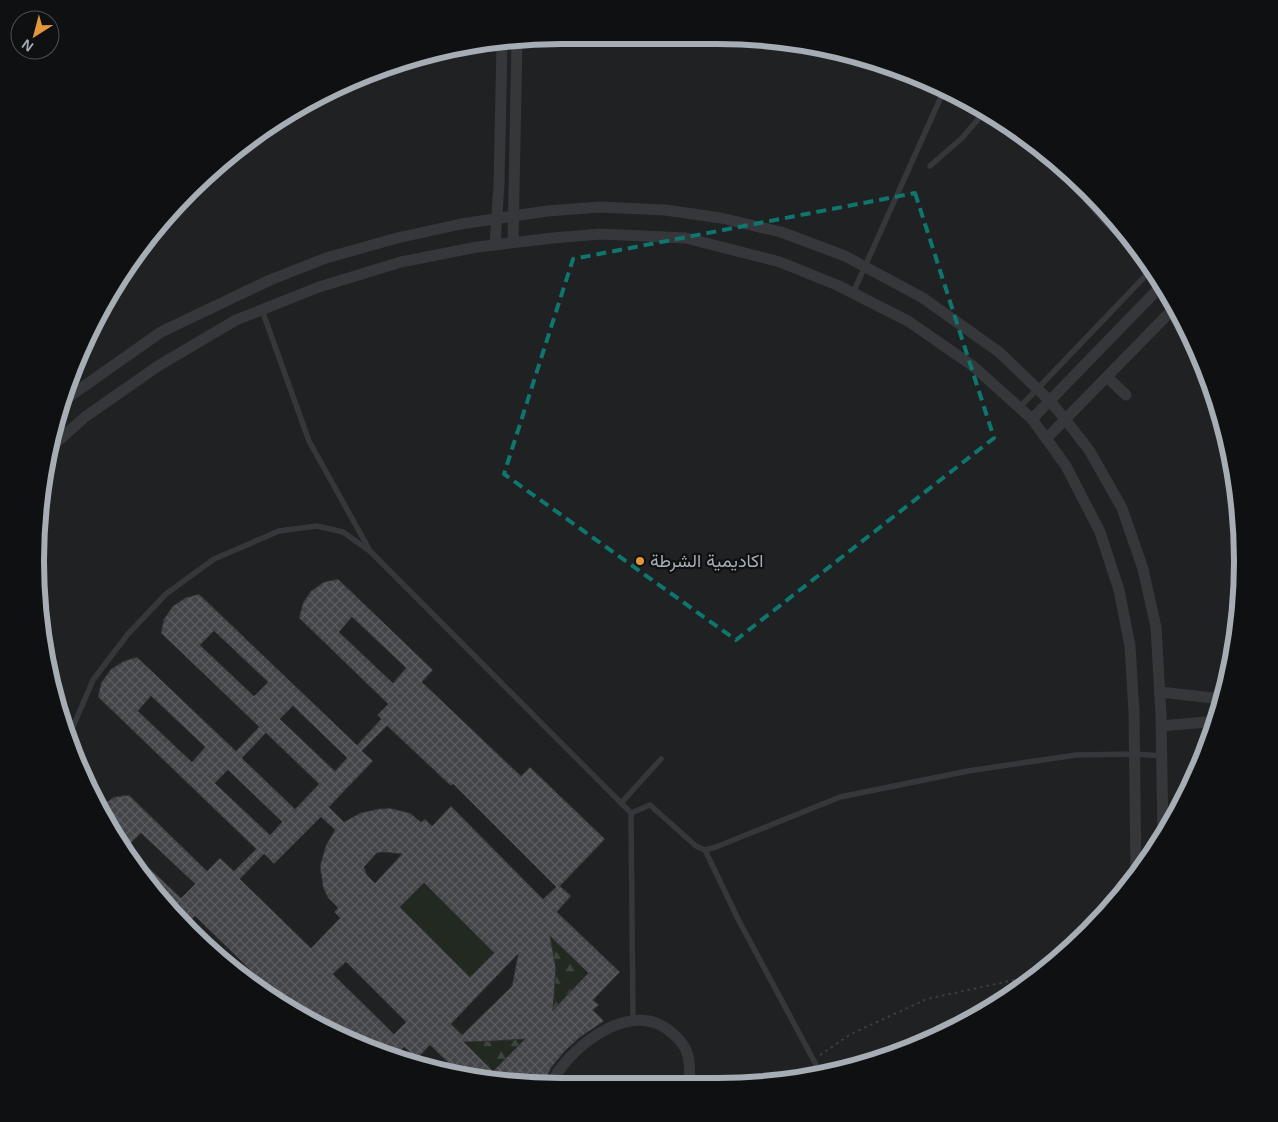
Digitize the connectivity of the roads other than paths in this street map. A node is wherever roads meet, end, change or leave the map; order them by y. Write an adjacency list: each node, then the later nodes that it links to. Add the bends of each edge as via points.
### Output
1 (517, 46): 8 (street)
2 (502, 47): 9 (street)
3 (942, 95): 13 (lane)
4 (981, 116): 5 (lane)
5 (930, 166)
6 (1073, 185): 7 (lane)
7 (1080, 194): 10 (lane)
8 (513, 216): 9 (street); 11 (street); 13 (street, via 600,207 665,210 721,218 781,232)
9 (496, 219): 12 (street); 21 (street, via 397,238 326,258 270,280 160,332)
10 (1117, 234)
11 (512, 242): 12 (street); 16 (street, via 601,234 686,238 780,262)
12 (495, 245): 17 (street, via 401,262 320,287)
13 (865, 267): 16 (lane); 20 (street, via 923,298 999,352)
14 (1147, 274): 20 (lane)
15 (1157, 290): 23 (street)
16 (853, 293): 24 (street, via 908,321 973,366)
17 (262, 310): 28 (street, via 236,320 158,366 84,417); 29 (lane, via 309,441)
18 (1170, 312): 19 (street)
19 (1107, 377): 22 (street); 26 (street)
20 (1038, 388): 23 (street); 24 (lane)
21 (71, 395)
22 (1126, 395)
23 (1050, 400): 25 (street); 26 (street)
24 (1020, 407): 25 (street)
25 (1032, 419): 27 (street)
26 (1065, 420): 27 (street); 30 (street, via 1089,450 1122,508 1143,569 1156,627)
27 (1046, 439): 35 (street, via 1066,466 1100,532 1119,590 1130,646)
28 (58, 441)
29 (371, 552): 34 (lane, via 343,532 317,526 279,531 214,559 166,594 128,634 93,680); 38 (lane)
30 (1160, 692): 31 (street); 33 (street)
31 (1216, 698)
32 (1208, 722): 33 (street)
33 (1161, 726): 36 (street)
34 (72, 729)
35 (1135, 754): 36 (lane); 41 (lane, via 1076,755 840,796); 42 (street)
36 (1162, 756): 40 (street)
37 (661, 759): 38 (lane)
38 (621, 803): 39 (lane)
39 (631, 813): 41 (lane, via 650,805 696,846); 43 (lane)
40 (1163, 823)
41 (705, 850): 44 (lane, via 738,920)
42 (1136, 864)
43 (633, 1020): 45 (street, via 608,1028 590,1039); 46 (street, via 661,1024 676,1035 686,1049)
44 (817, 1068)
45 (553, 1078)
46 (689, 1078)

